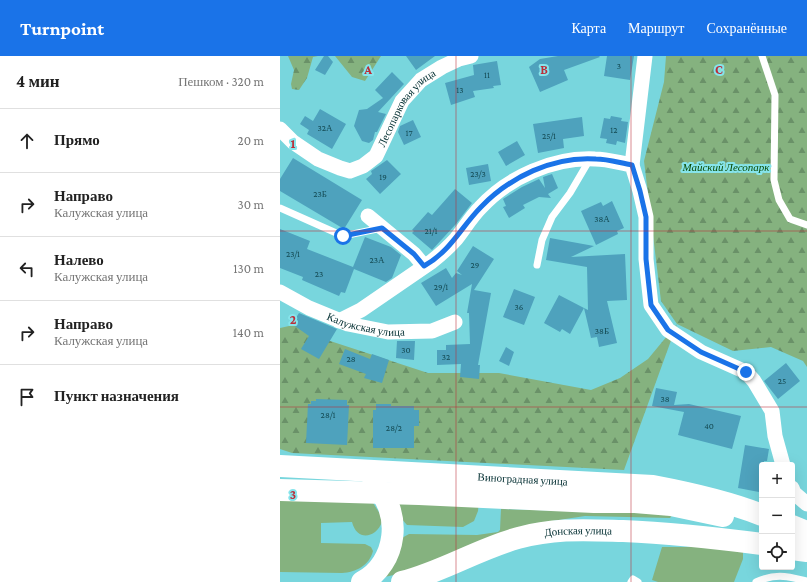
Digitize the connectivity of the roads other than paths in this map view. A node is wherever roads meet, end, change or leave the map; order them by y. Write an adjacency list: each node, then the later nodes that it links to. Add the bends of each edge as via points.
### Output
1 (645, 56): 6 (street)
2 (762, 56): 9 (lane, via 775,94 774,180 779,200 790,219)
3 (463, 57): 4 (street, Лесопарковая улица, via 421,80 402,101 376,156 363,166 350,170 318,159 293,142)
4 (280, 129)
5 (590, 158): 6 (street); 11 (lane, via 570,193 552,217 542,240); 12 (street, via 560,161 533,170 501,188 480,207 442,254)
6 (632, 165): 16 (street, via 646,217 646,259 651,305 668,330 701,352 746,372 754,381 772,411)
7 (280, 208): 10 (lane, via 343,236)
8 (368, 216): 10 (street)
9 (807, 225)
10 (382, 228): 12 (street, via 414,254)
11 (538, 265)
12 (424, 266): 14 (street, via 361,310)
13 (280, 292): 14 (street, Калужская улица)
14 (339, 321): 15 (street, Калужская улица, via 388,332 432,331)
15 (456, 322)
16 (782, 462)
17 (280, 466): 18 (main road, Виноградная улица)
18 (334, 468): 22 (main road, Виноградная улица, via 654,486 683,491); 32 (main road, via 357,473 372,483 384,496 392,518 392,542 388,553 375,573)
19 (280, 490): 24 (main road, via 635,502 719,515)
20 (795, 494): 21 (street)
21 (807, 504)
22 (759, 514)
23 (795, 527): 25 (main road)
24 (759, 529)
25 (807, 532)
26 (795, 539): 27 (main road)
27 (807, 542)
28 (759, 544): 33 (main road, Донская улица, via 647,532 548,531 517,538)
29 (795, 549): 30 (main road)
30 (807, 551)
31 (807, 581): 34 (lane, via 771,576)
32 (362, 582)
33 (402, 582)
34 (756, 582)

